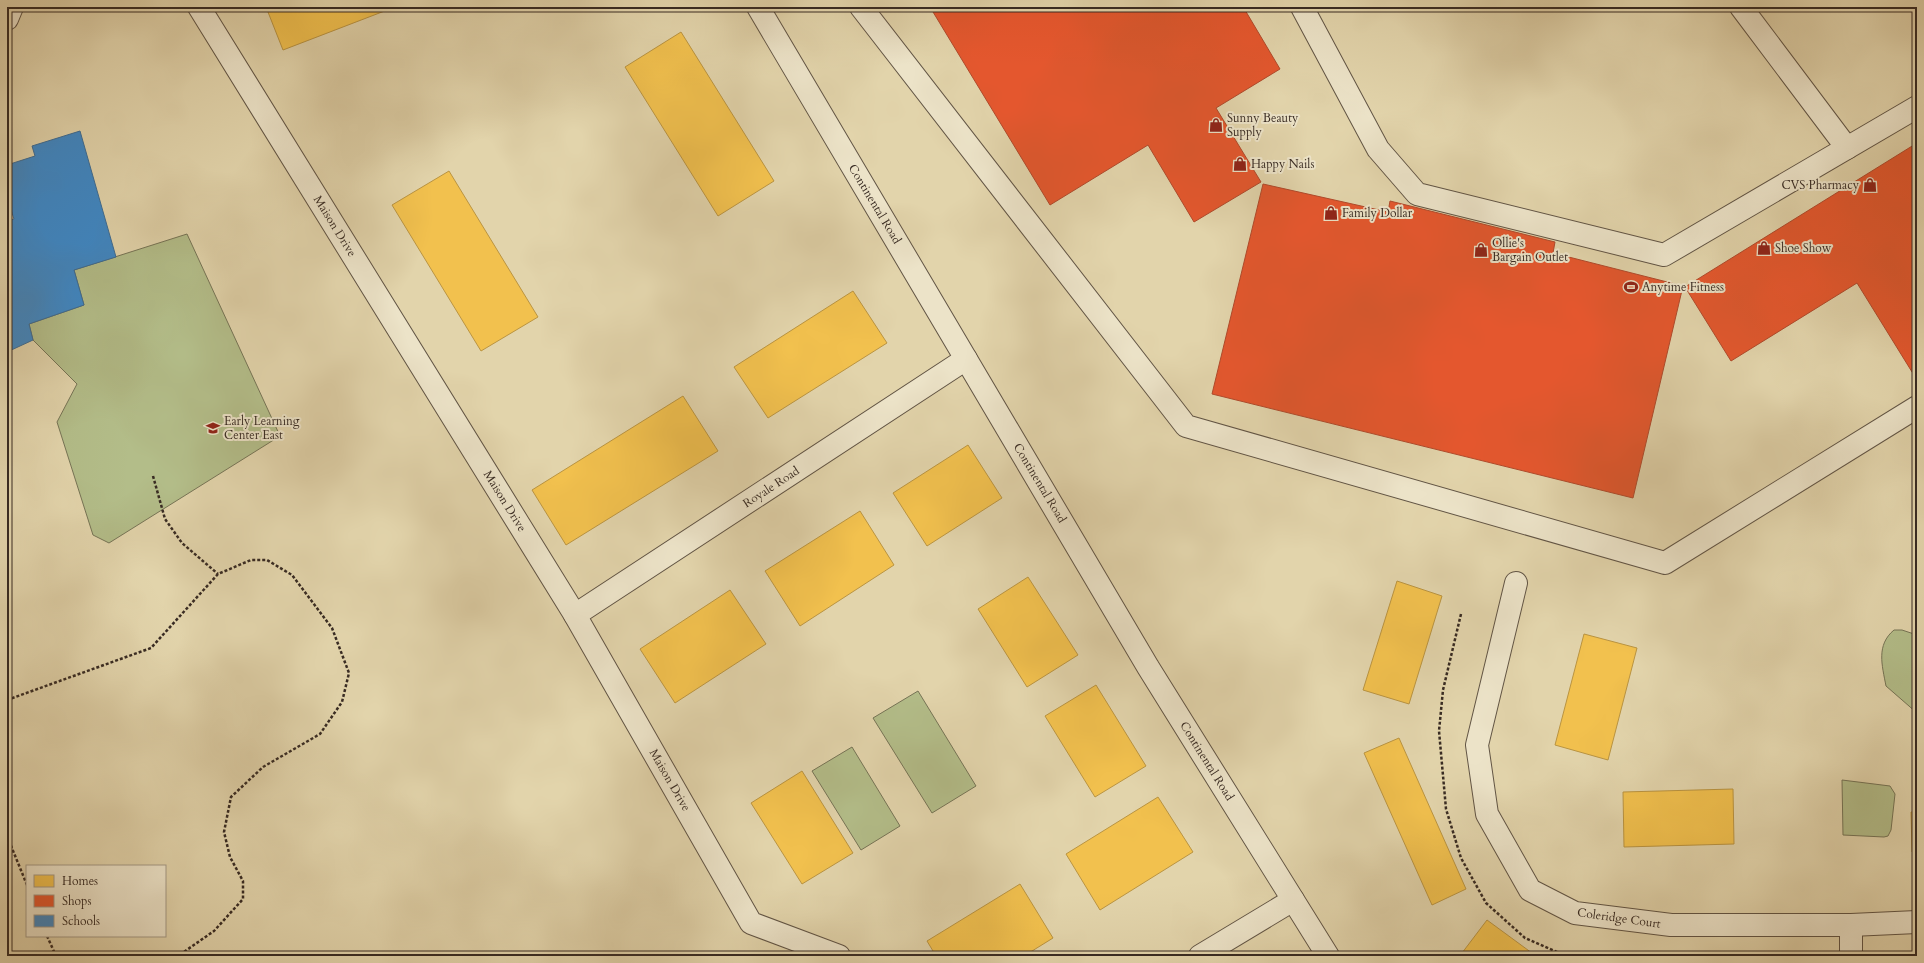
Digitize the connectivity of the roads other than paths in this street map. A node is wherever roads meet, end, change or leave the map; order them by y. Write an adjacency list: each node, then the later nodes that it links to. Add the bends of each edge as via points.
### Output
1 (12, 7): 7 (street)
2 (199, 7): 13 (street, Maison Drive)
3 (758, 7): 10 (street, Continental Road)
4 (861, 7): 11 (street, via 1186,426 1665,563)
5 (1302, 7): 9 (street, via 1378,149 1417,194 1664,255)
6 (1741, 7): 9 (street)
7 (7, 19)
8 (1917, 107): 9 (street)
9 (1847, 148)
10 (966, 359): 13 (street, Royale Road); 14 (street, Continental Road, via 1148,666)
11 (1917, 406)
12 (1516, 583): 16 (street, Coleridge Court, via 1477,745 1487,814 1530,890 1575,913 1671,925)
13 (575, 614): 17 (street, Maison Drive, via 752,923)
14 (1293, 900): 18 (street); 19 (street, Continental Road)
15 (1917, 922): 16 (street, Coleridge Court)
16 (1851, 924): 20 (street)
17 (839, 956)
18 (1200, 956)
19 (1328, 956)
20 (1851, 956)

